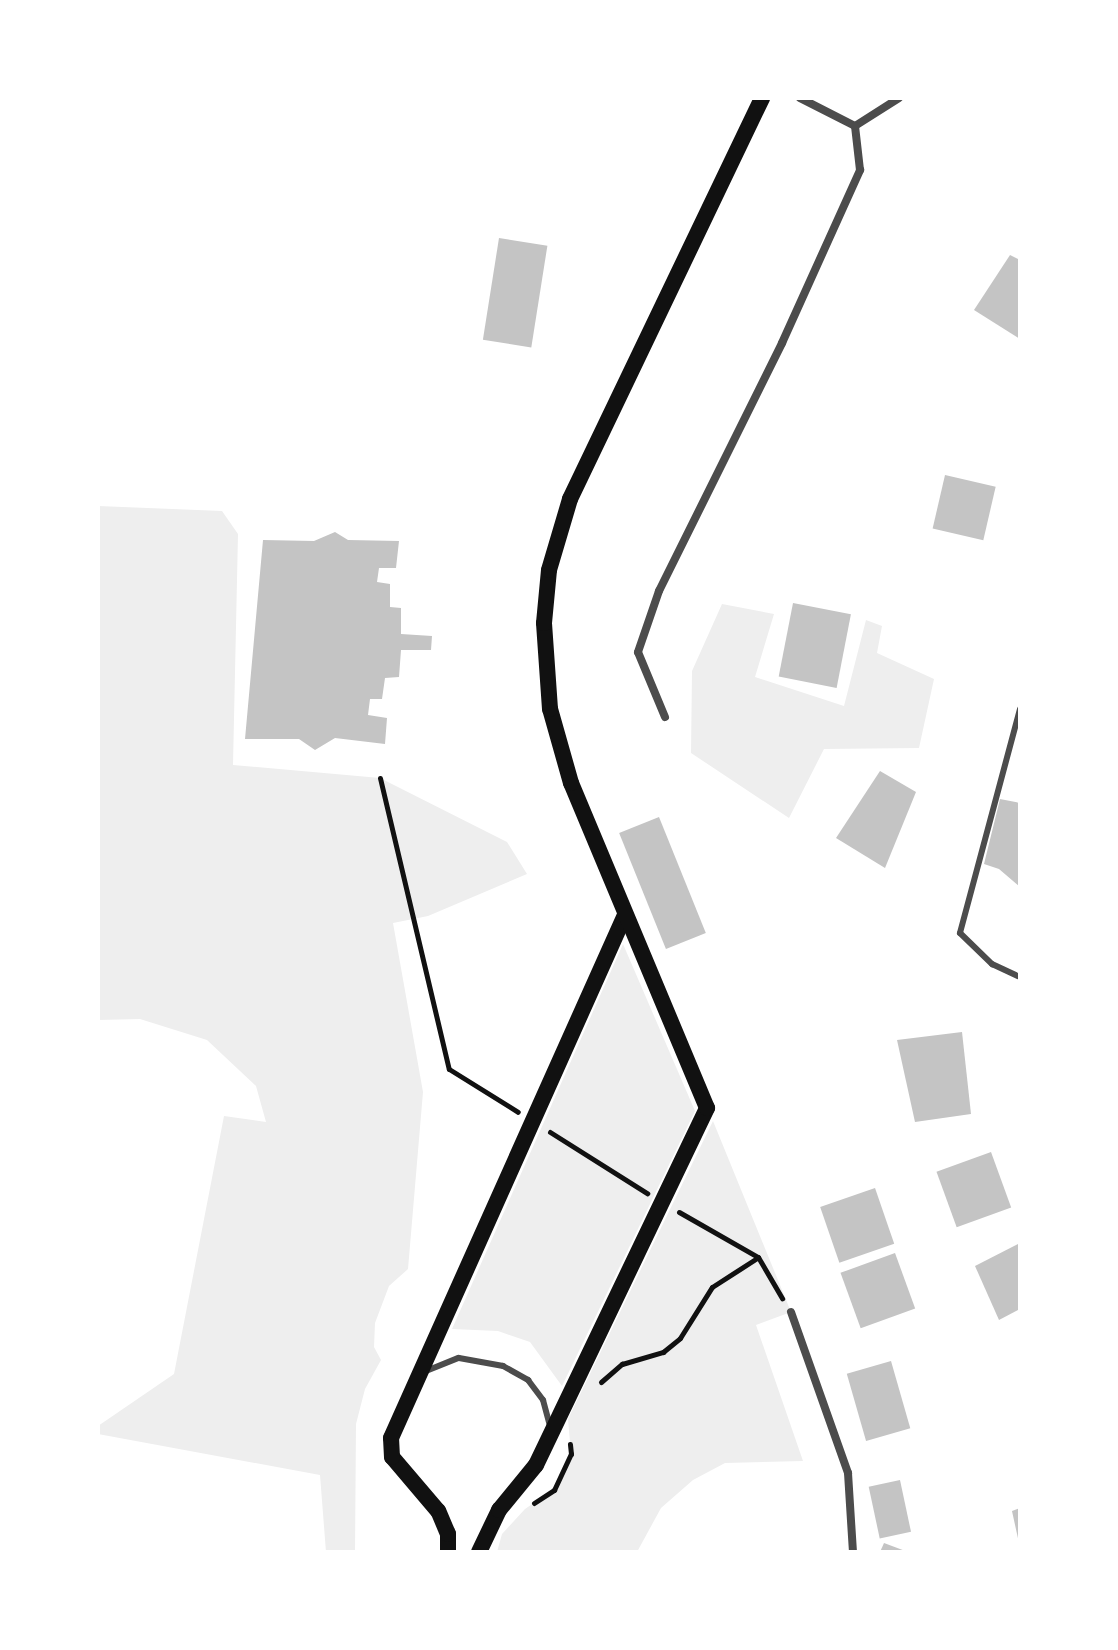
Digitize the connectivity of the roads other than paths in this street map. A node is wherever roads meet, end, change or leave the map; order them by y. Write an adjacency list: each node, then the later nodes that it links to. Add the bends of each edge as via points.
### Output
1 (762, 98): 7 (main road, via 598,433 570,499 549,570 544,623 550,709 571,783)
2 (800, 98): 4 (street)
3 (899, 98): 4 (street)
4 (855, 126): 6 (street, via 860,170 782,343 664,578 638,652)
5 (1020, 709): 8 (lane, via 960,933 992,964)
6 (665, 717)
7 (625, 915): 10 (main road); 11 (main road, via 707,1108)
8 (1020, 977)
9 (791, 1312): 14 (street, via 848,1473)
10 (420, 1373): 11 (lane, via 459,1358 503,1366 528,1380 543,1400); 12 (main road, via 391,1438 392,1457 438,1511 448,1534)
11 (553, 1433): 13 (main road, via 536,1465 484,1534)
12 (448, 1552)
13 (479, 1552)
14 (853, 1552)

